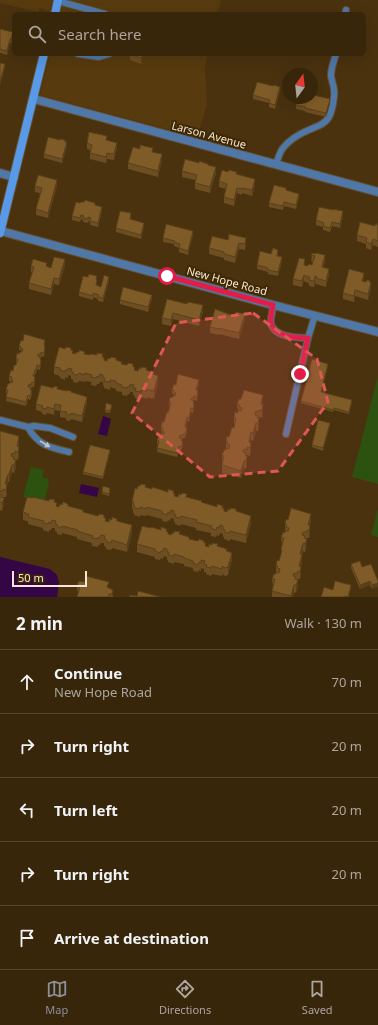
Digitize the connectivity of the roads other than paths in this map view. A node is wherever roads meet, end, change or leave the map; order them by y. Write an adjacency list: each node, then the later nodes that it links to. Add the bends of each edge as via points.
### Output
1 (58, 0): 2 (main road); 3 (lane)
2 (55, 12)
3 (98, 12)
4 (44, 56): 8 (main road)
5 (92, 56): 6 (lane)
6 (102, 56)
7 (335, 56): 9 (lane, via 331,75 334,91 329,117 321,125 288,143 280,153)
8 (34, 99): 9 (street, Larson Avenue); 11 (main road)
9 (276, 165): 12 (street, Larson Avenue)
10 (0, 173): 11 (street)
11 (14, 177): 13 (main road)
12 (378, 192)
13 (0, 232): 14 (street, New Hope Road)
14 (273, 305): 15 (street, New Hope Road); 17 (lane, via 271,324 274,329 282,335)
15 (315, 315): 16 (street, New Hope Road); 17 (lane)
16 (378, 332)
17 (308, 338): 20 (lane)
18 (0, 420): 19 (lane)
19 (28, 427): 21 (lane, via 50,428); 22 (lane, one-way to 22, via 32,434 48,447)
20 (286, 434)
21 (73, 437)
22 (69, 452)

